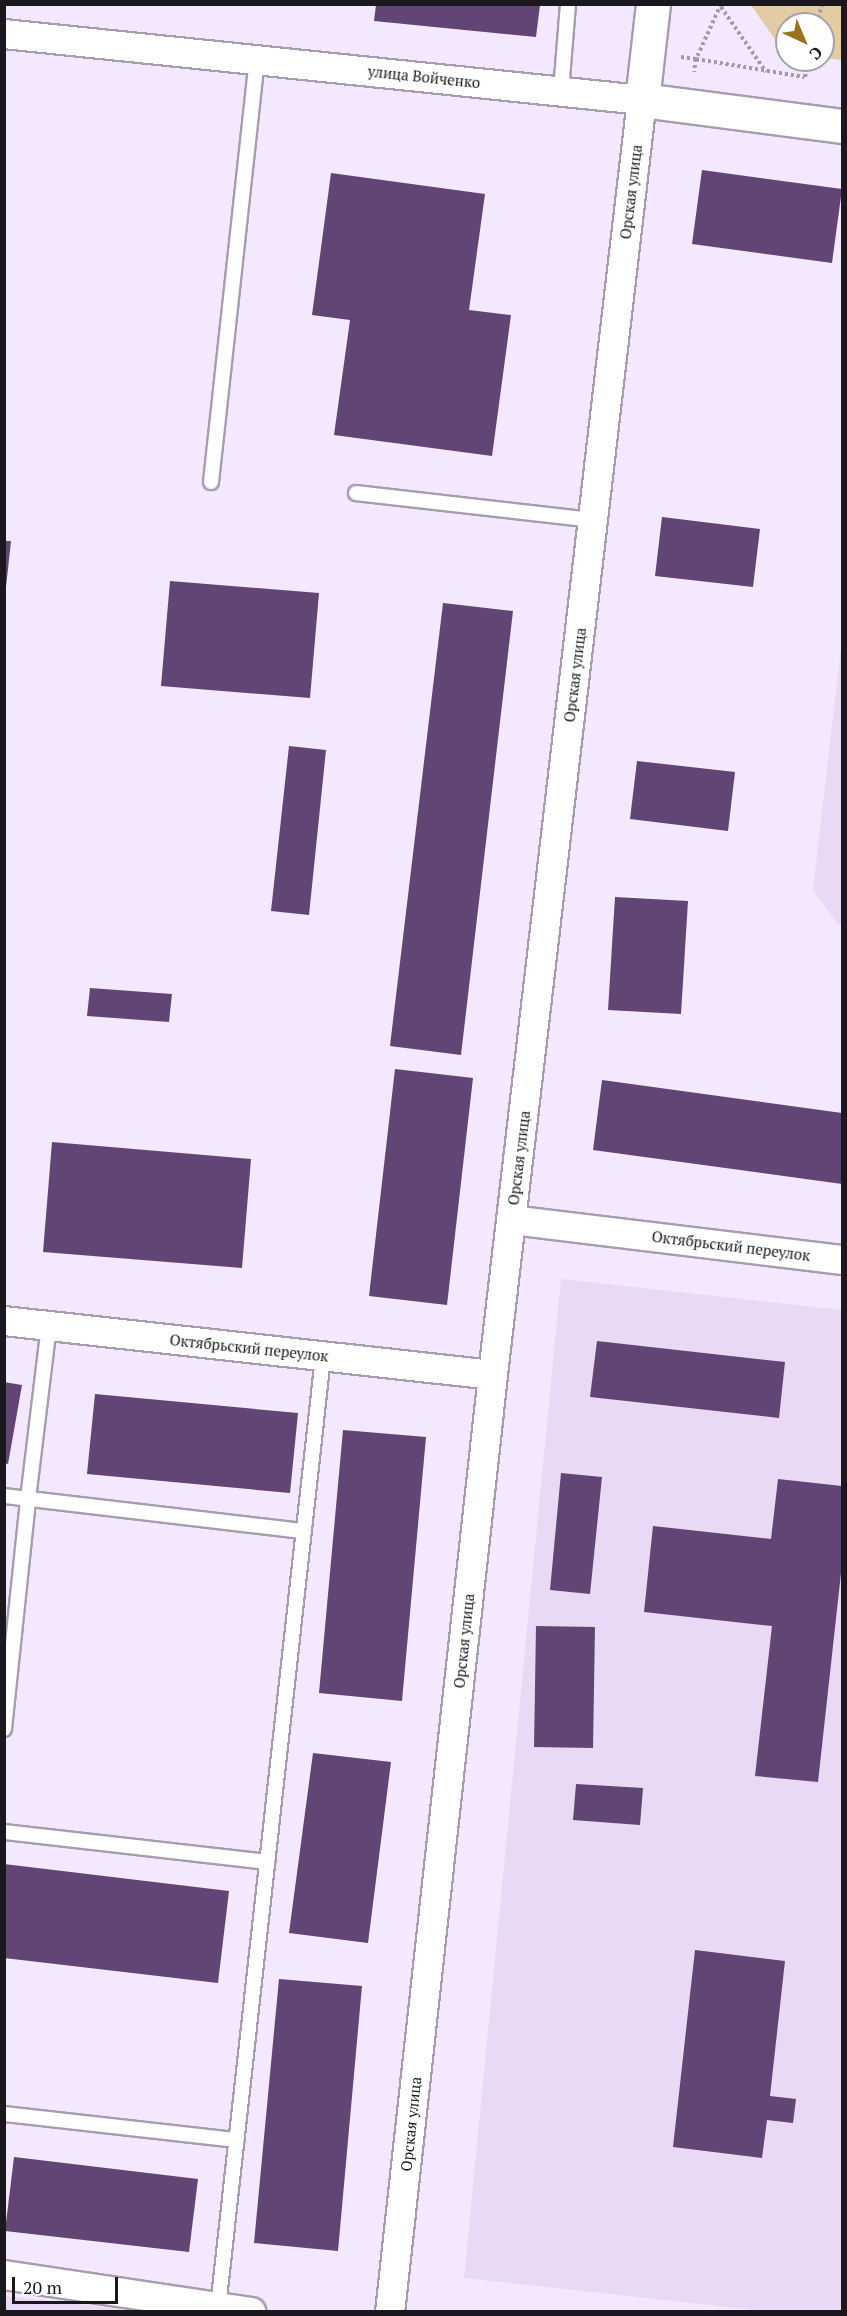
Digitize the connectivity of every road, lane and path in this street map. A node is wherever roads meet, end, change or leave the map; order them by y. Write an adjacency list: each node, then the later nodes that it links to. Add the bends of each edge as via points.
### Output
1 (568, 4): 8 (lane)
2 (652, 4): 9 (street, Орская улица)
3 (721, 5): 6 (path); 6 (path, via 696,59)
4 (4, 34): 5 (street, улица Войченко)
5 (256, 60): 8 (street, улица Войченко); 11 (lane)
6 (766, 72): 7 (path, via 805,77)
7 (806, 72)
8 (561, 91): 9 (street, улица Войченко)
9 (642, 100): 10 (street, улица Войченко); 13 (street, Орская улица)
10 (843, 126)
11 (211, 482)
12 (356, 493): 13 (lane)
13 (593, 520): 14 (street, Орская улица)
14 (512, 1220): 15 (street, Октябрьский переулок); 19 (street, Орская улица)
15 (843, 1260)
16 (4, 1322): 17 (street, Октябрьский переулок)
17 (49, 1326): 18 (street, Октябрьский переулок); 21 (lane)
18 (323, 1357): 19 (street, Октябрьский переулок); 22 (lane)
19 (493, 1375): 32 (street, Орская улица)
20 (4, 1496): 21 (lane)
21 (28, 1499): 22 (lane); 23 (lane)
22 (304, 1531): 26 (lane)
23 (6, 1706): 24 (lane)
24 (4, 1729)
25 (4, 1833): 26 (lane)
26 (267, 1862): 28 (lane)
27 (4, 2114): 28 (lane)
28 (237, 2140): 30 (lane)
29 (4, 2275): 30 (street)
30 (218, 2307): 31 (street)
31 (251, 2312)
32 (390, 2312)

